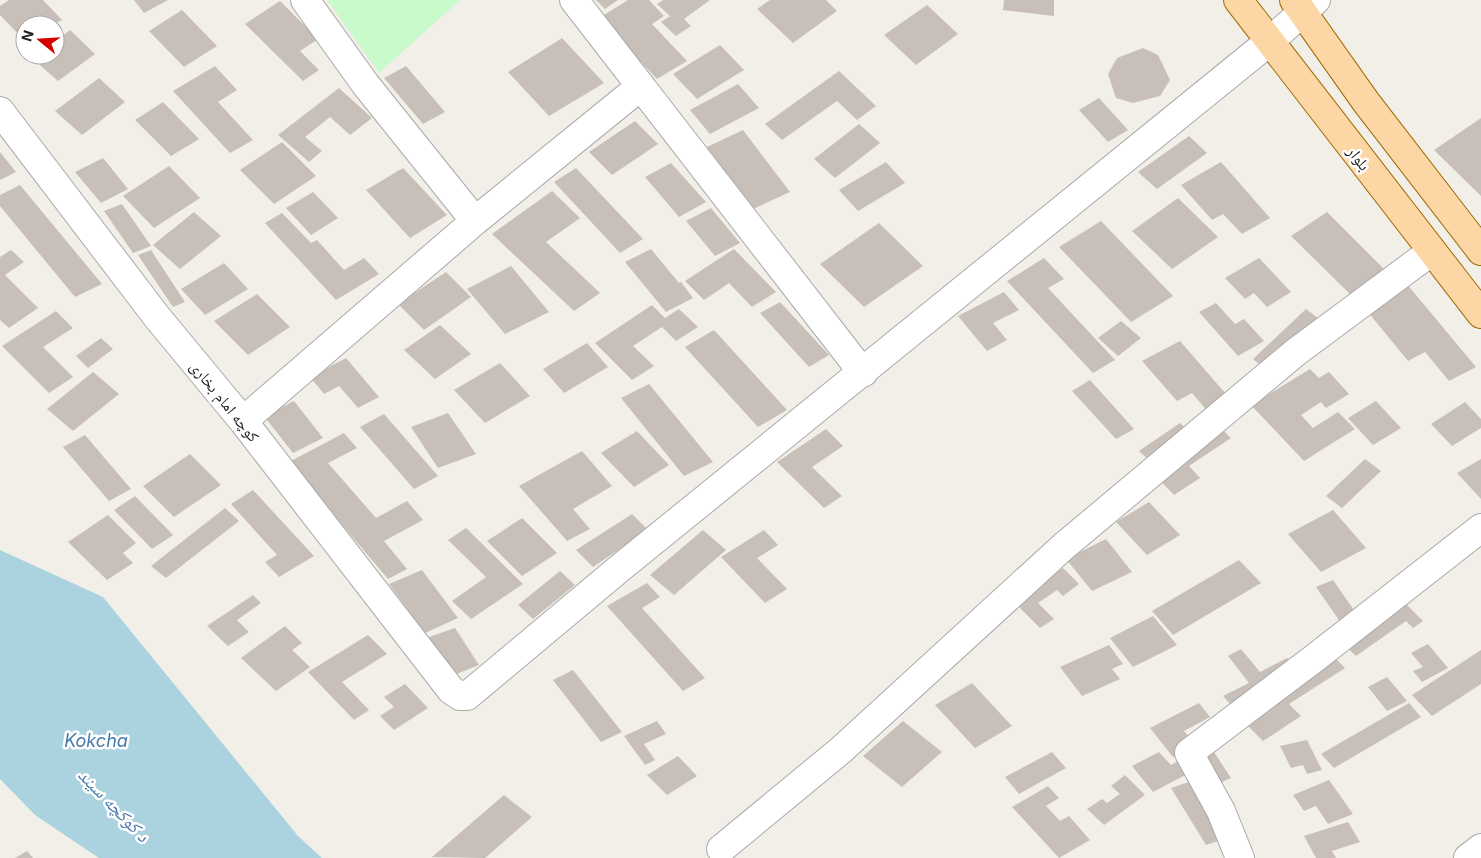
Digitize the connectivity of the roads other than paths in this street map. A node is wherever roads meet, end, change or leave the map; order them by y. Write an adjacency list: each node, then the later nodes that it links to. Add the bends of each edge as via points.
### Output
1 (305, 0): 8 (street, via 366,86)
2 (574, 0): 6 (street)
3 (1238, 0): 5 (main road, بلوار)
4 (1304, 4): 5 (street); 9 (main road, via 1366,102)
5 (1270, 41): 10 (main road, بلوار); 12 (street)
6 (641, 86): 8 (street); 12 (street)
7 (0, 111): 13 (street, کوچه امام بخاری, via 157,316)
8 (475, 221): 13 (street)
9 (1481, 251)
10 (1432, 252): 11 (main road, بلوار); 16 (street, via 1296,352 1064,546 841,750)
11 (1481, 314)
12 (863, 373): 13 (street, کوچه امام بخاری, via 467,696 451,690)
13 (243, 421)
14 (1481, 528): 17 (street, via 1189,753 1221,811)
15 (1481, 848): 18 (street)
16 (722, 849)
17 (1240, 858)
18 (1468, 858)

